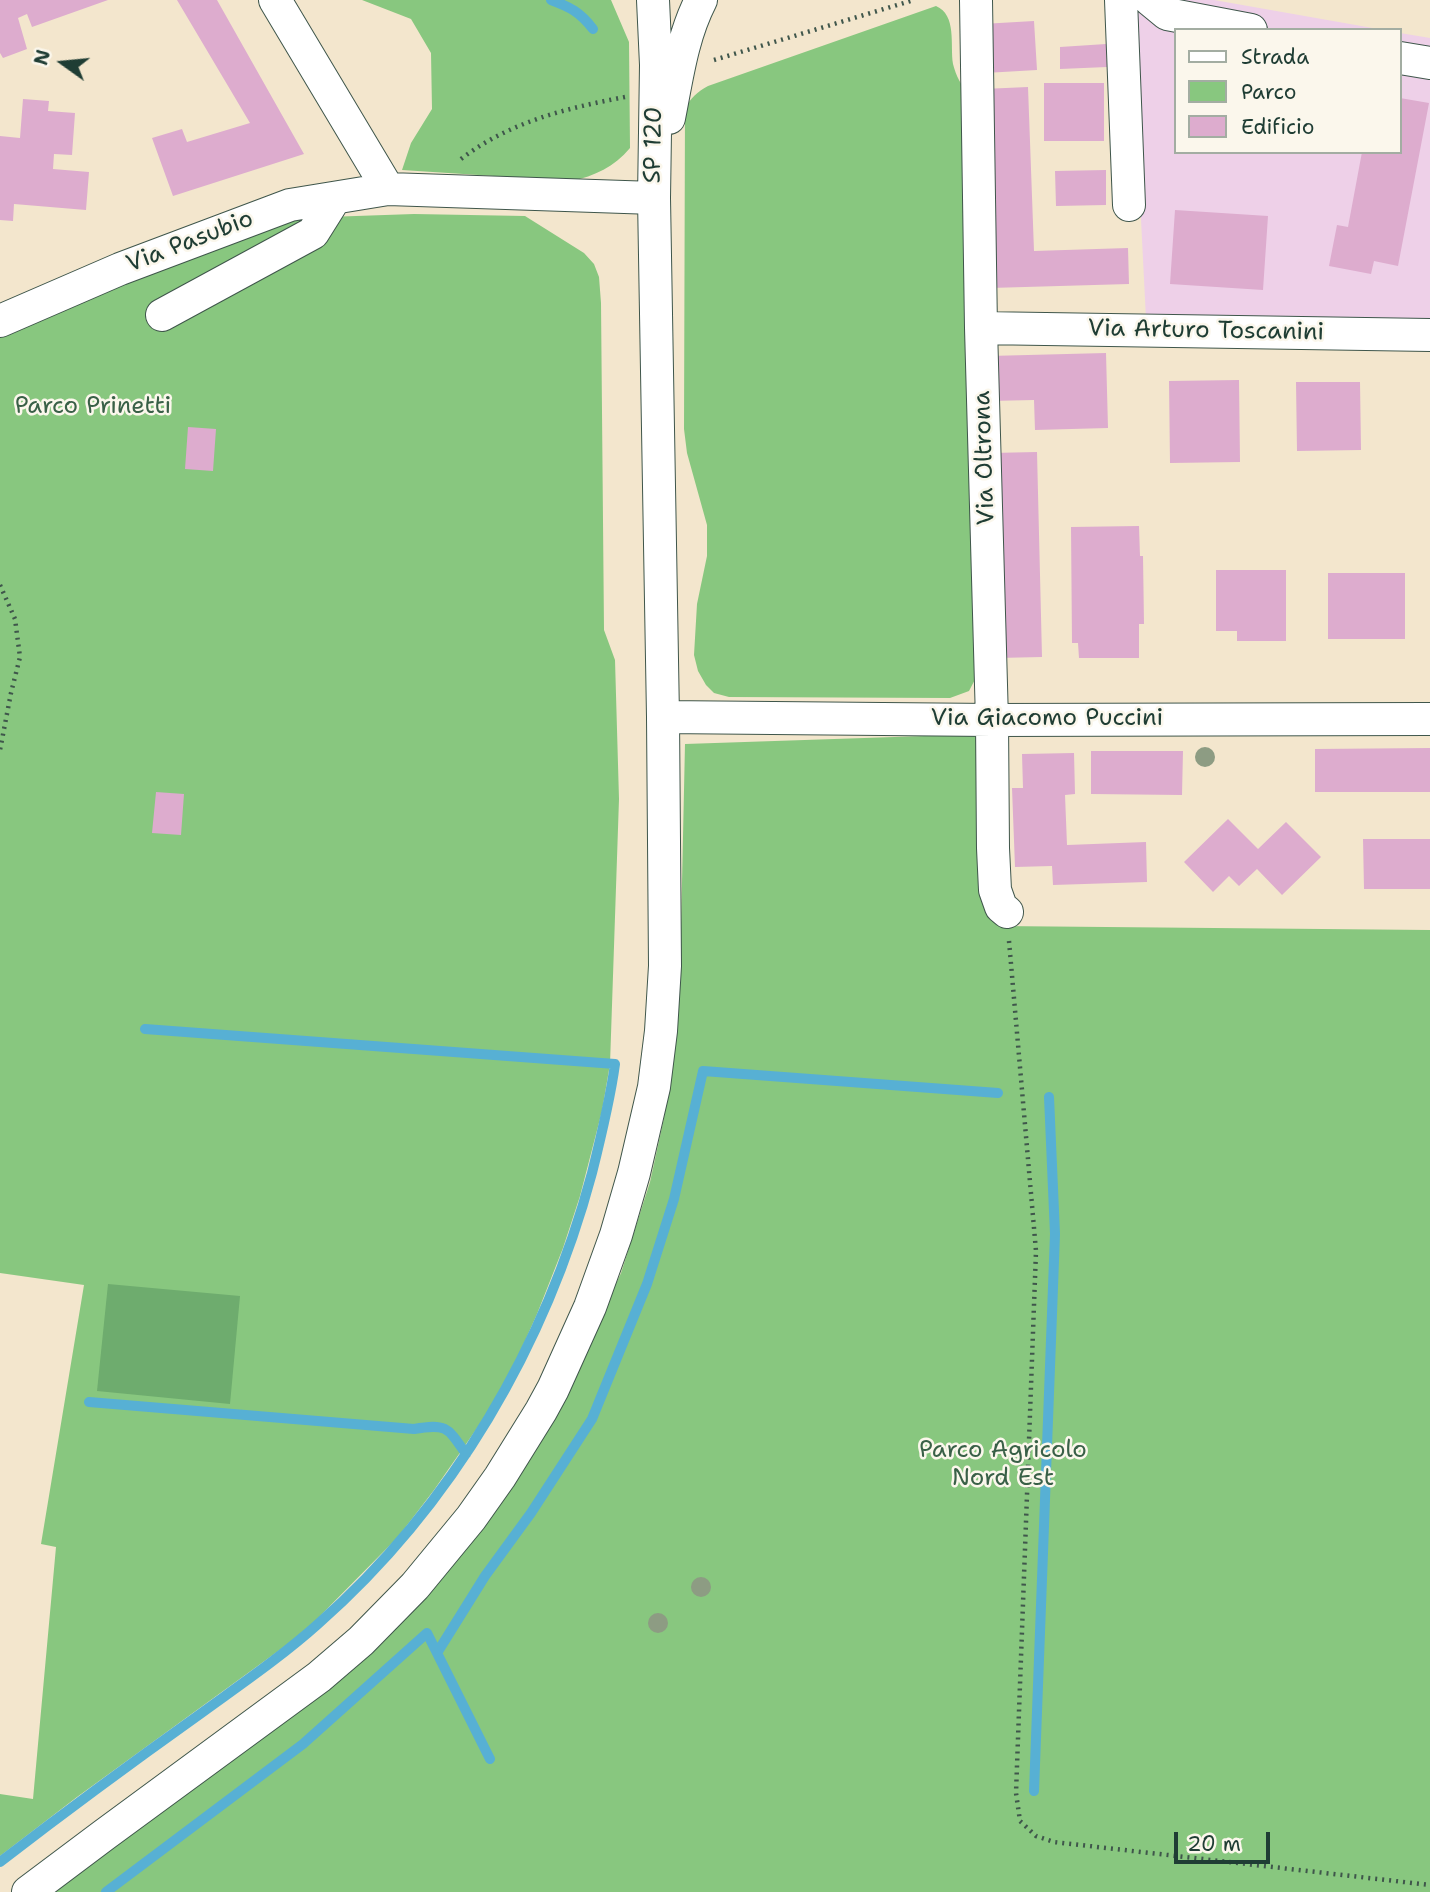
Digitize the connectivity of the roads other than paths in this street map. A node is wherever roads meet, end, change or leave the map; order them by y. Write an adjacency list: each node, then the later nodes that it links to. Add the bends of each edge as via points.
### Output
1 (275, 0): 13 (street)
2 (631, 0): 9 (street)
3 (653, 0): 9 (street, SP 120)
4 (701, 0): 12 (street)
5 (976, 0): 19 (street, Via Oltrona)
6 (1121, 0): 16 (street)
7 (1150, 0): 8 (street, via 1167,14)
8 (1240, 28)
9 (655, 41): 12 (street, SP 120)
10 (1402, 58): 11 (street)
11 (1430, 63)
12 (665, 90): 15 (street, SP 120)
13 (388, 189): 14 (street, Via Pasubio); 15 (street, Via Pasubio)
14 (335, 198): 17 (street, via 313,233); 18 (street, Via Pasubio, via 290,205 120,269)
15 (654, 198): 21 (street, SP 120)
16 (1129, 205)
17 (162, 315)
18 (0, 321)
19 (981, 328): 20 (street, Via Arturo Toscanini); 23 (street, Via Oltrona)
20 (1430, 335)
21 (663, 717): 23 (street, Via Giacomo Puccini); 25 (street, SP 120, via 665,966 654,1087 616,1235 553,1389 471,1518 415,1586 354,1648)
22 (1430, 719): 23 (street, Via Giacomo Puccini)
23 (992, 720): 24 (street, Via Oltrona, via 995,890)
24 (1007, 912)
25 (28, 1892)

